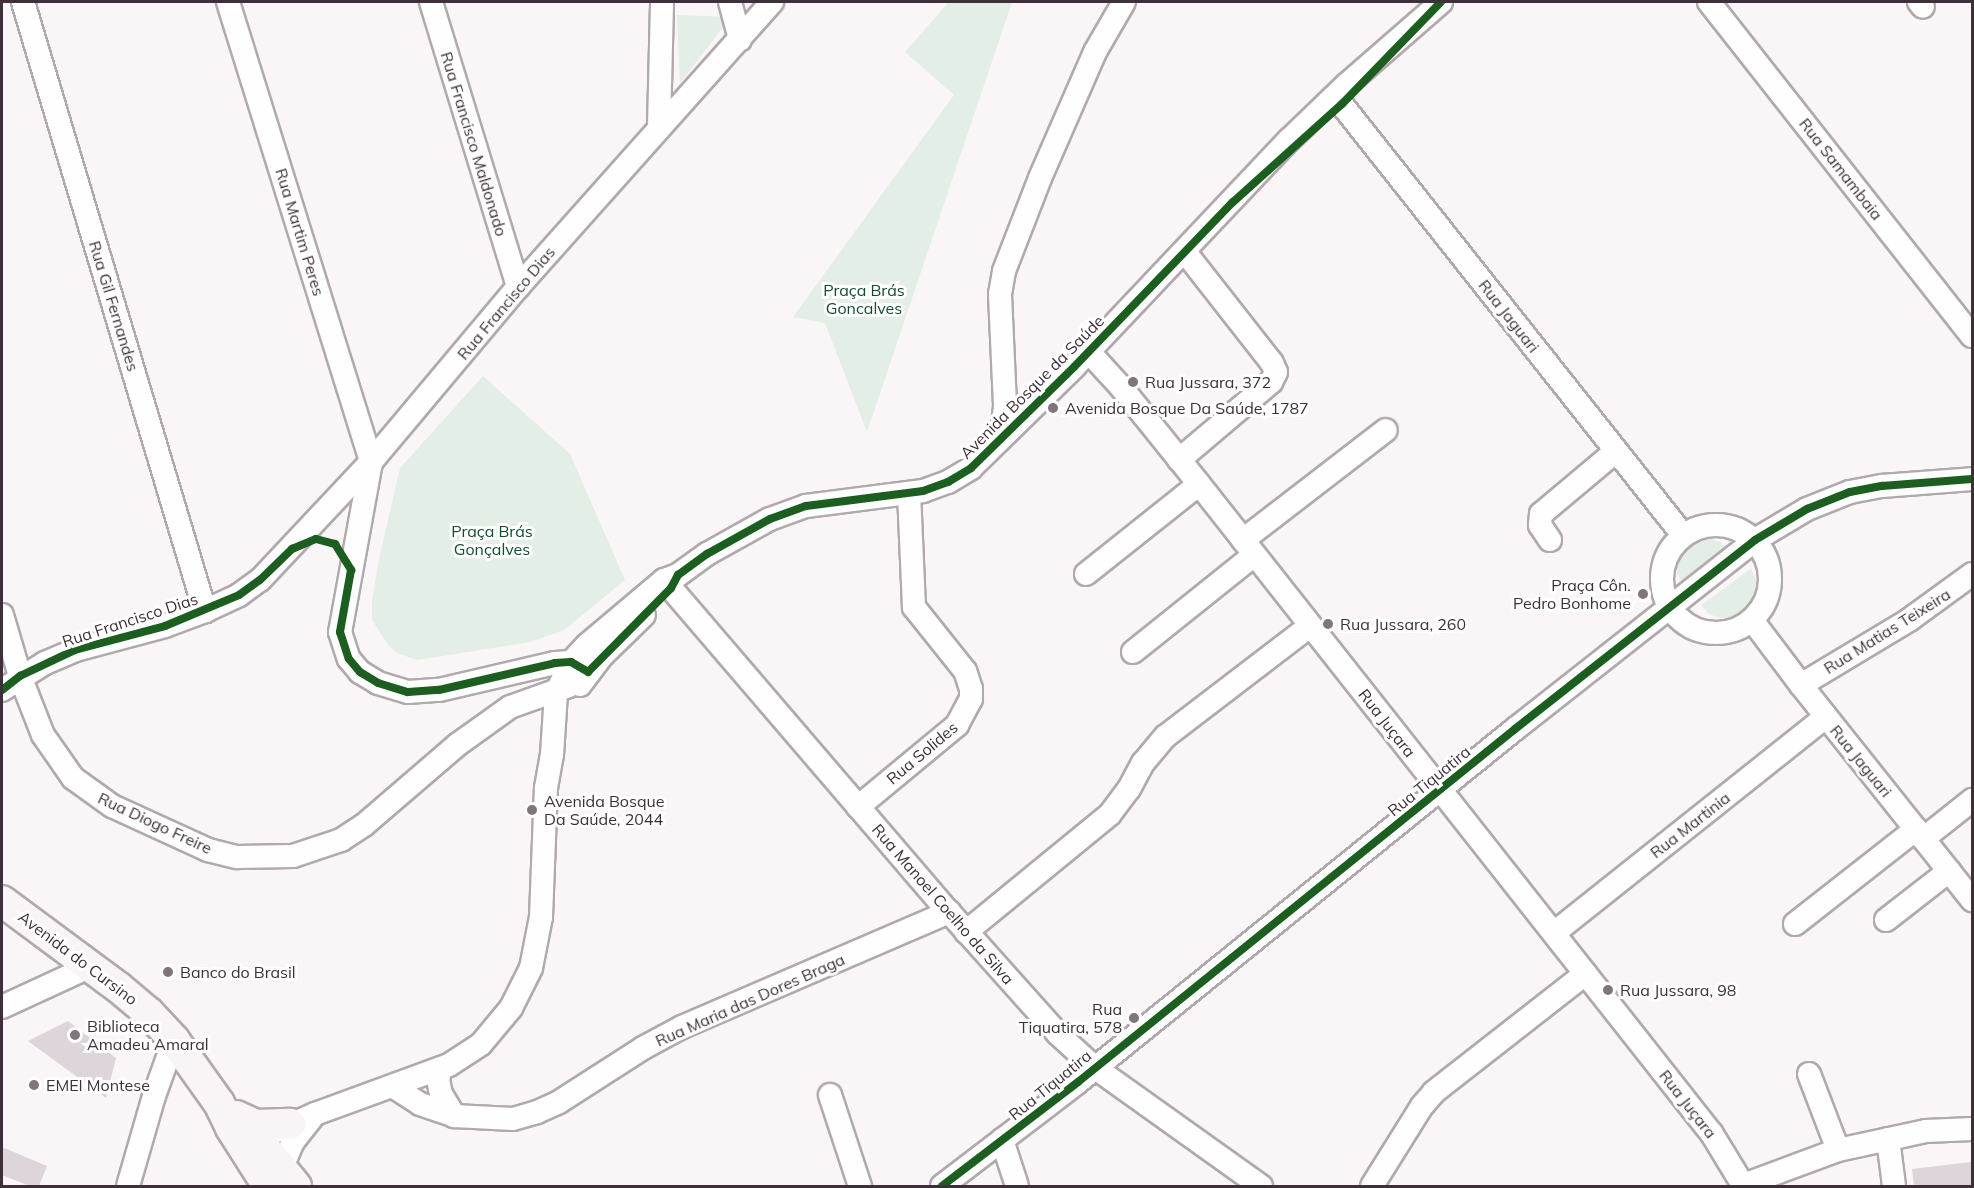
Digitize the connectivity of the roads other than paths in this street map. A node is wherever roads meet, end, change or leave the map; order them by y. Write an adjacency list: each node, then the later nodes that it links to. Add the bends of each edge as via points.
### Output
1 (23, 2): 33 (street, Rua Gil Fernandes)
2 (228, 2): 21 (street, Rua Martim Peres)
3 (431, 2): 14 (street, Rua Francisco Maldonado)
4 (662, 2): 12 (street)
5 (730, 2): 10 (street)
6 (772, 2): 10 (street, Rua Francisco Dias)
7 (1124, 2): 18 (street, via 1095,52 1004,271 1000,305 1005,405)
8 (1441, 2): 11 (street, Avenida Bosque da Saúde)
9 (1714, 3): 15 (street, Rua Samambaia)
10 (740, 40): 12 (street, Rua Francisco Dias)
11 (1338, 100): 13 (street, Avenida Bosque da Saúde); 19 (street, Rua Jaguari)
12 (659, 127): 14 (street, Rua Francisco Dias)
13 (1185, 252): 16 (street, Avenida Bosque da Saúde); 20 (street, via 1276,372 1271,382)
14 (518, 287): 21 (street, Rua Francisco Dias)
15 (1972, 336)
16 (1088, 351): 18 (street, Avenida Bosque da Saúde); 20 (street, Rua Juçara)
17 (1386, 430): 28 (street)
18 (1002, 435): 24 (street, Avenida Bosque da Saúde, via 971,468 948,482)
19 (1616, 451): 25 (street, Rua Jaguari); 26 (street, via 1541,514 1540,525)
20 (1179, 460): 23 (street, Rua Juçara)
21 (371, 462): 33 (street, Rua Francisco Dias, via 260,580 239,595); 40 (street, via 340,632 349,659 360,672 378,683 408,692 439,690)
22 (1972, 479): 27 (street, Rua Tiquatira, via 1850,492 1807,509)
23 (1199, 484): 28 (street, Rua Juçara); 29 (street)
24 (909, 493): 31 (street, Avenida Bosque da Saúde, via 806,506 770,519 706,554); 49 (street, Rua Solides, via 914,607 965,671 970,699 957,724)
25 (1683, 535): 27 (street, via 1701,526 1720,524 1739,529); 32 (street, via 1669,551 1661,571 1662,593)
26 (1550, 540)
27 (1755, 540): 32 (street, Rua Tiquatira); 35 (street, via 1767,560 1771,582 1765,603)
28 (1249, 547): 36 (street, Rua Juçara); 37 (street)
29 (1086, 574)
30 (1972, 574): 41 (street, Rua Matias Teixeira, via 1909,620)
31 (671, 581): 38 (street, Avenida Bosque da Saúde, via 587,645); 49 (street, Rua Manoel Coelho da Silva)
32 (1669, 607): 35 (street, via 1685,624 1706,632 1730,632); 47 (street, Rua Tiquatira)
33 (205, 610): 39 (street, Rua Francisco Dias, via 165,626 75,650)
34 (2, 615): 39 (street, Rua Diogo Freire)
35 (1752, 620): 41 (street, Rua Jaguari)
36 (1310, 626): 47 (street, Rua Juçara); 57 (street, via 1166,736 1110,814)
37 (1133, 652)
38 (581, 671): 40 (street, via 555,663); 43 (street, Avenida Bosque da Saúde); 46 (street, Avenida Bosque da Saúde)
39 (20, 676): 42 (street, Rua Francisco Dias); 44 (street, Rua Diogo Freire, via 60,764 90,793 208,850 237,856 293,856 341,840)
40 (494, 678): 44 (street, via 503,692)
41 (1800, 685): 45 (street, Rua Jaguari)
42 (2, 690)
43 (556, 693): 44 (street, Rua Diogo Freire, via 520,702); 46 (street, Avenida Bosque da Saúde)
44 (497, 716)
45 (1826, 717): 50 (street, Rua Jaguari); 58 (street, Rua Martinia)
46 (552, 755): 64 (street, Avenida Bosque da Saúde, via 546,788 541,917 531,968 511,1008 481,1044)
47 (1440, 790): 58 (street, Rua Juçara); 63 (street, Rua Tiquatira)
48 (1972, 800): 50 (street)
49 (858, 807): 54 (street, Rua Manoel Coelho da Silva)
50 (1920, 834): 51 (street, Rua Jaguari); 56 (street)
51 (1949, 871): 52 (street, Rua Jaguari); 55 (street)
52 (1972, 900)
53 (2, 901): 59 (main road, Avenida do Cursino)
54 (949, 912): 57 (street, Rua Manoel Coelho da Silva); 69 (street, Rua Maria das Dores Braga, via 682,1027 537,1112 513,1119)
55 (1886, 920)
56 (1795, 924)
57 (966, 932): 63 (street, Rua Manoel Coelho da Silva, via 1058,1034)
58 (1554, 933): 60 (street, Rua Juçara)
59 (91, 966): 61 (street); 62 (main road, Avenida do Cursino, via 149,1013)
60 (1585, 974): 81 (street, via 1434,1092); 82 (street, Rua Juçara, via 1712,1134)
61 (2, 1007)
62 (174, 1040): 68 (main road, Avenida do Cursino); 76 (street)
63 (1094, 1067): 73 (street, Rua Tiquatira); 80 (street, Rua Manoel Coelho da Silva)
64 (441, 1068): 66 (street, Avenida Bosque da Saúde); 69 (street, via 441,1094)
65 (1809, 1074): 74 (street)
66 (394, 1087): 69 (street, Rua Maria das Dores Braga, via 420,1104); 70 (street, Avenida Bosque da Saúde)
67 (831, 1095): 77 (street)
68 (226, 1109): 70 (main road, via 256,1125); 75 (main road, Avenida do Cursino)
69 (454, 1116)
70 (302, 1119): 75 (street, Avenida Bosque da Saúde); 75 (street, via 292,1143)
71 (1972, 1129): 72 (street, via 1926,1131)
72 (1888, 1139): 74 (street); 83 (street)
73 (1002, 1140): 78 (street, Rua Tiquatira); 79 (street)
74 (1838, 1150): 82 (street)
75 (272, 1172)
76 (128, 1186)
77 (860, 1186)
78 (942, 1186)
79 (1017, 1186)
80 (1261, 1186)
81 (1372, 1186)
82 (1742, 1186)
83 (1894, 1186)

